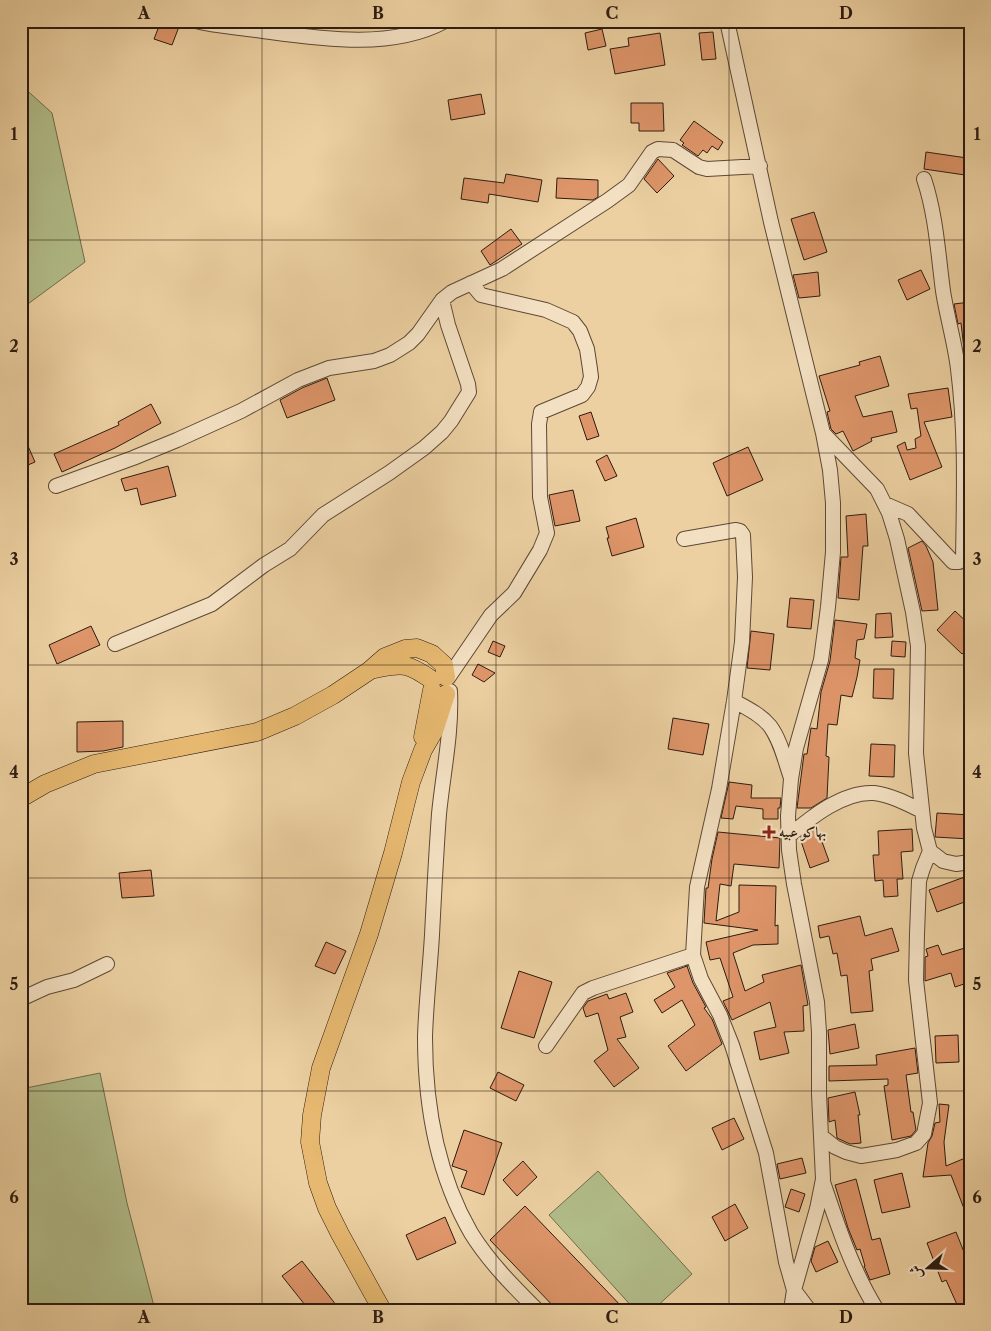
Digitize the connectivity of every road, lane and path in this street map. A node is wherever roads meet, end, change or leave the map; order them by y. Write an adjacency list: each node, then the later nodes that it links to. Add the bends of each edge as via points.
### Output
1 (196, 21): 2 (street, via 330,39 378,39 409,36)
2 (445, 21)
3 (727, 21): 4 (street)
4 (760, 166): 6 (street, via 707,169 673,150 658,149 652,152 629,185 607,201 502,269); 8 (street, via 789,301)
5 (924, 179): 10 (street, via 931,201 943,291 958,368 964,451 964,558 953,562 908,514)
6 (471, 283): 7 (street); 13 (street, via 481,295 546,310 573,322 580,330 587,349 591,377 582,395 541,412 538,424 540,497 547,533 514,593 491,615)
7 (442, 300): 9 (street, via 418,334 390,355 374,361 329,368 298,380 241,412 133,458); 12 (street, via 469,392 442,432 389,473 323,516 290,549 212,604)
8 (823, 433): 10 (street, via 877,489); 15 (street, via 833,503 832,562 821,660 796,748)
9 (56, 486)
10 (886, 504): 17 (street, via 914,612 918,646 916,752)
11 (684, 539): 14 (street, via 736,530 743,534 742,642)
12 (115, 644)
13 (442, 685): 16 (main road, via 406,665 369,671 302,712 257,732 94,764 45,784); 28 (main road, via 434,731 411,782 369,934 321,1068 312,1116 310,1142 327,1208); 29 (street, via 450,728 437,842 425,1036 431,1121 438,1152 470,1231 504,1276)
14 (734, 701): 15 (street, via 770,726); 21 (street, via 719,789 696,887)
15 (791, 778): 18 (street)
16 (21, 798)
17 (922, 810): 18 (street, via 876,793 855,795 817,814); 19 (street)
18 (789, 836): 25 (street, via 798,908 817,1002)
19 (930, 851): 20 (street, via 950,864); 25 (street, via 919,882 916,980 930,1103 924,1134 916,1143 897,1150 861,1156 835,1147)
20 (970, 862)
21 (693, 955): 24 (street, via 583,993); 27 (street, via 701,979 728,1033 766,1153)
22 (107, 964): 23 (street)
23 (21, 999)
24 (546, 1046)
25 (821, 1136): 26 (street)
26 (823, 1179): 27 (street, via 818,1209); 32 (street, via 842,1238 864,1289)
27 (794, 1290): 30 (street); 31 (street)
28 (382, 1310)
29 (537, 1310)
30 (791, 1310)
31 (809, 1310)
32 (877, 1310)

